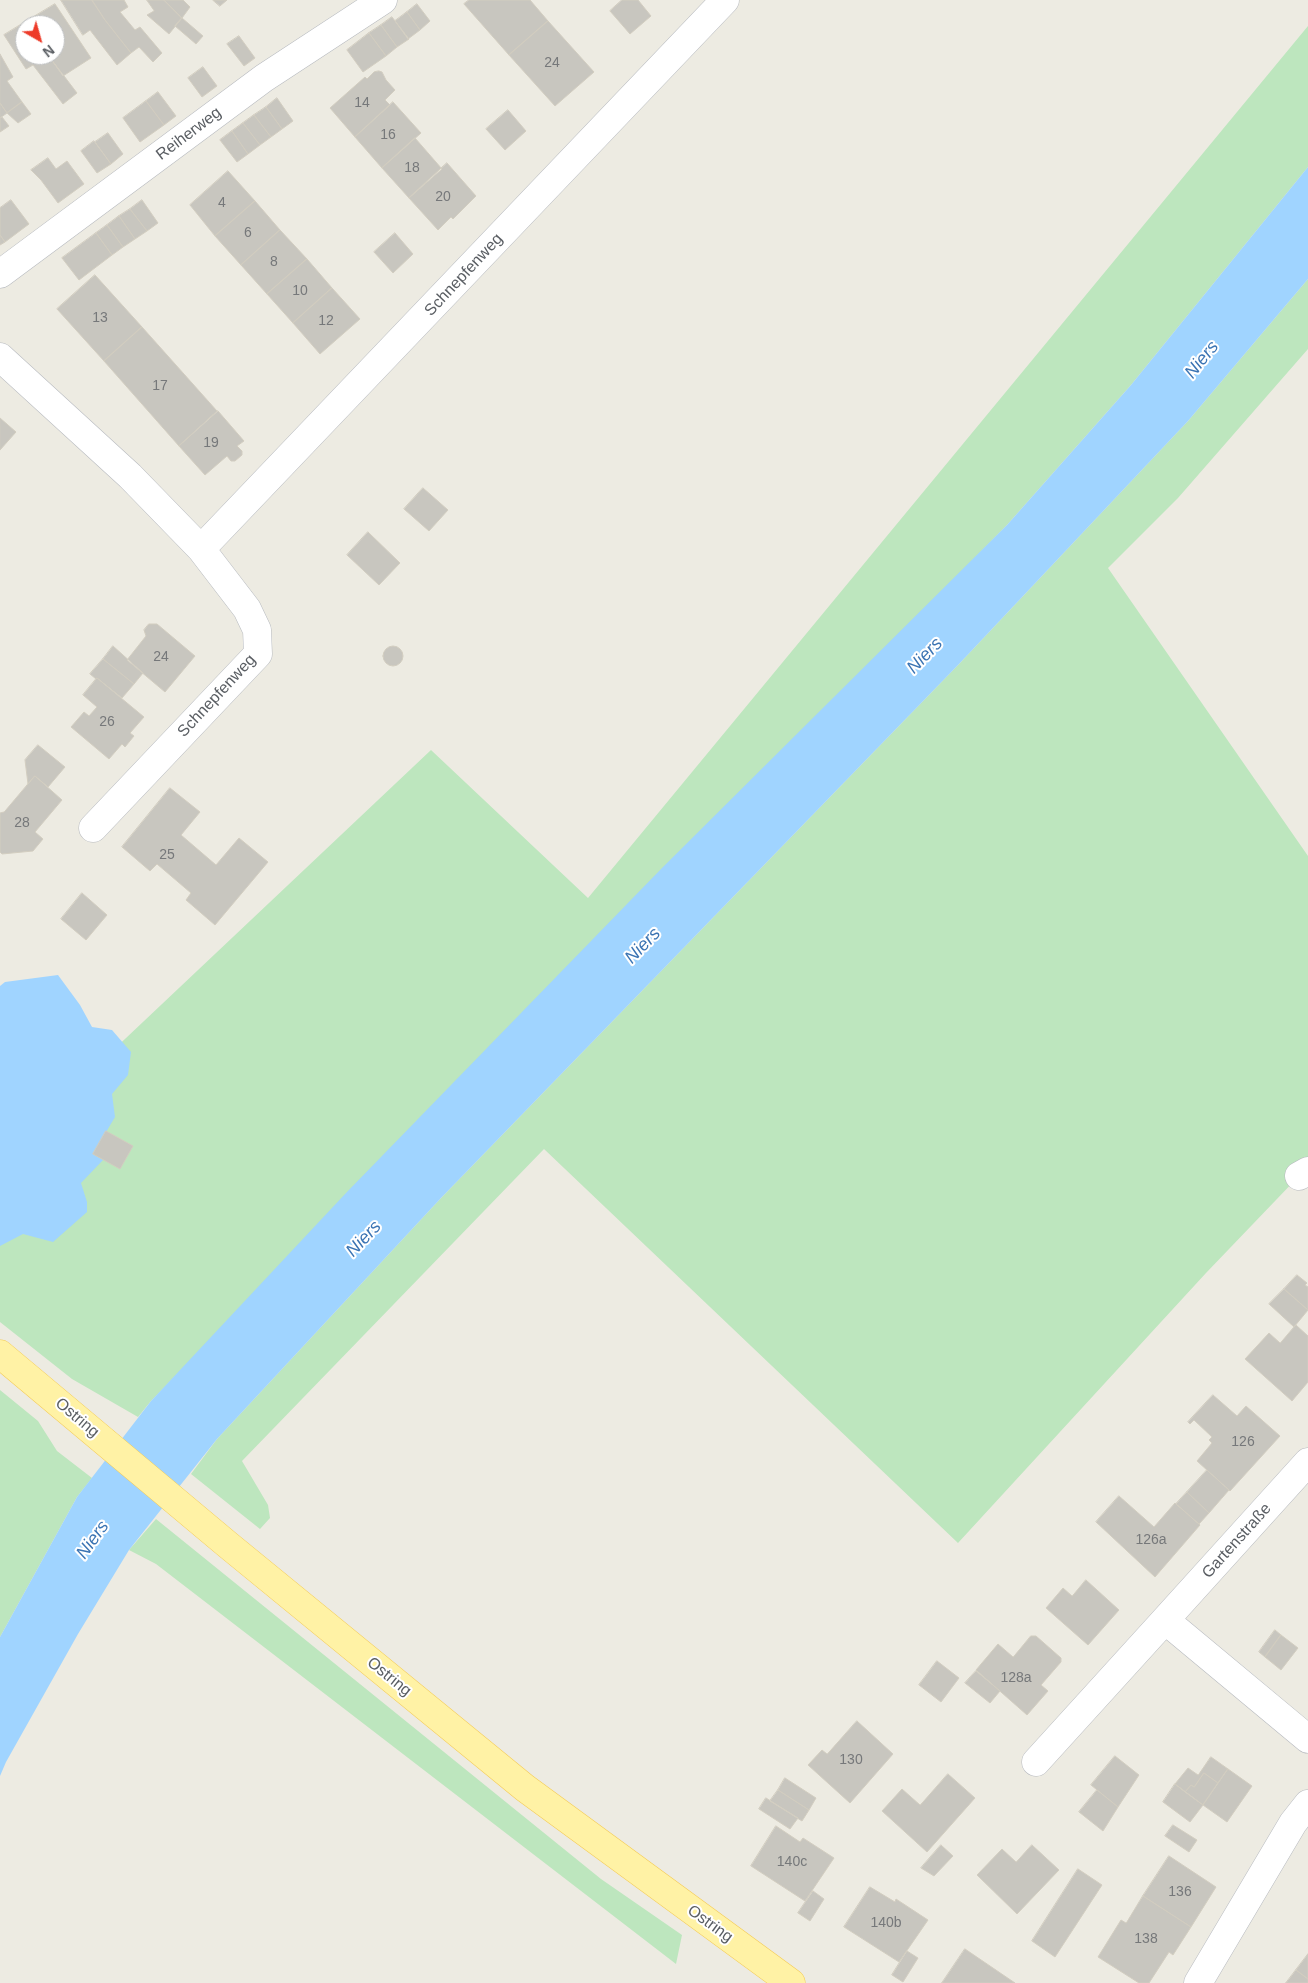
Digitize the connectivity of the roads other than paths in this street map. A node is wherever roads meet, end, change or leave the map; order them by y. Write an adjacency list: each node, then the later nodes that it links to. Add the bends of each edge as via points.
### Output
1 (382, 0): 3 (street, Reiherweg, via 264,78)
2 (725, 0): 5 (street, Schnepfenweg)
3 (0, 274)
4 (0, 357): 5 (street, Schnepfenweg, via 130,476)
5 (201, 549): 6 (street, Schnepfenweg, via 247,609 257,630 258,654)
6 (93, 828)
7 (0, 1354): 13 (main road, Ostring, via 525,1788)
8 (1308, 1462): 9 (street, Gartenstraße)
9 (1165, 1620): 10 (street); 11 (street, Gartenstraße)
10 (1308, 1739)
11 (1036, 1762)
12 (1308, 1804): 14 (street, via 1293,1823)
13 (791, 1983)
14 (1198, 1983)

